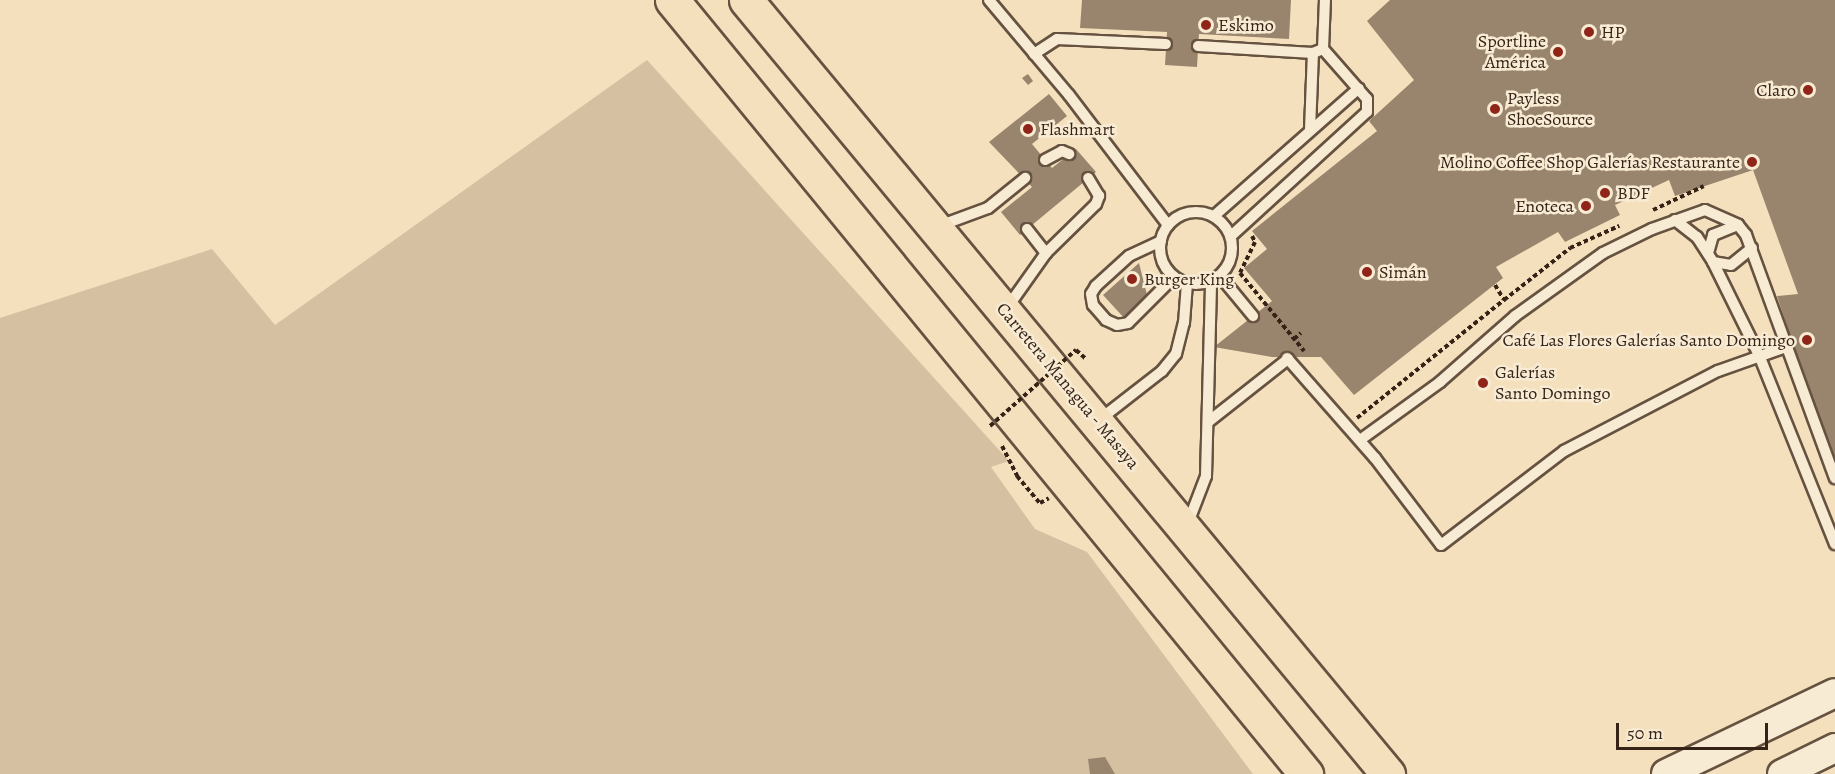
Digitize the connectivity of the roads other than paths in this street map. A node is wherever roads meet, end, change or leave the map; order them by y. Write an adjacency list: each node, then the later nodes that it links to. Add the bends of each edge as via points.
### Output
1 (672, 0): 44 (highway)
2 (746, 0): 21 (highway, Carretera Managua - Masaya)
3 (989, 0): 8 (lane)
4 (1325, 0): 7 (lane)
5 (1166, 44): 8 (lane, via 1057,39)
6 (1198, 46): 7 (lane)
7 (1318, 51): 9 (lane); 10 (lane)
8 (1034, 54): 19 (lane)
9 (1359, 88): 10 (lane); 23 (lane, via 1367,99 1367,112 1360,123)
10 (1310, 130): 17 (lane)
11 (1069, 154): 12 (lane, via 1062,152)
12 (1045, 160)
13 (1025, 178): 15 (lane)
14 (1088, 178): 26 (lane, via 1099,196 1096,204)
15 (1003, 196): 16 (lane); 21 (lane, via 976,214)
16 (1010, 206)
17 (1214, 216): 19 (lane, via 1189,212); 23 (lane)
18 (1675, 220): 20 (lane, via 1705,210); 27 (lane, via 1696,237); 37 (lane, via 1603,253 1557,285 1440,382)
19 (1168, 225): 24 (lane)
20 (1738, 225): 25 (lane); 27 (lane, via 1713,235)
21 (936, 227): 31 (highway, Carretera Managua - Masaya)
22 (1027, 229): 26 (lane)
23 (1231, 236): 29 (lane, via 1232,258)
24 (1161, 241): 28 (lane, via 1162,261); 28 (lane, via 1129,256 1091,294 1093,305 1117,325 1128,323)
25 (1752, 248): 27 (lane, via 1731,265); 33 (lane)
26 (1046, 253): 31 (lane)
27 (1711, 257): 34 (lane)
28 (1174, 277): 30 (lane)
29 (1215, 279): 30 (lane); 32 (lane); 36 (lane)
30 (1187, 283): 35 (lane, via 1184,323 1176,354 1162,371)
31 (1005, 310): 35 (highway, Carretera Managua - Masaya)
32 (1253, 316)
33 (1786, 347): 34 (lane); 38 (lane)
34 (1759, 356): 37 (lane, via 1718,371 1564,451 1441,545); 39 (lane)
35 (1098, 421): 40 (highway, Carretera Managua - Masaya)
36 (1208, 422): 37 (lane, via 1288,358); 40 (lane, via 1206,476)
37 (1360, 440)
38 (1835, 478)
39 (1830, 520): 41 (lane)
40 (1187, 526): 45 (highway, Carretera Managua - Masaya)
41 (1835, 544)
42 (1835, 693): 46 (main road)
43 (1835, 748): 47 (main road)
44 (1306, 774)
45 (1388, 774)
46 (1666, 774)
47 (1782, 774)

